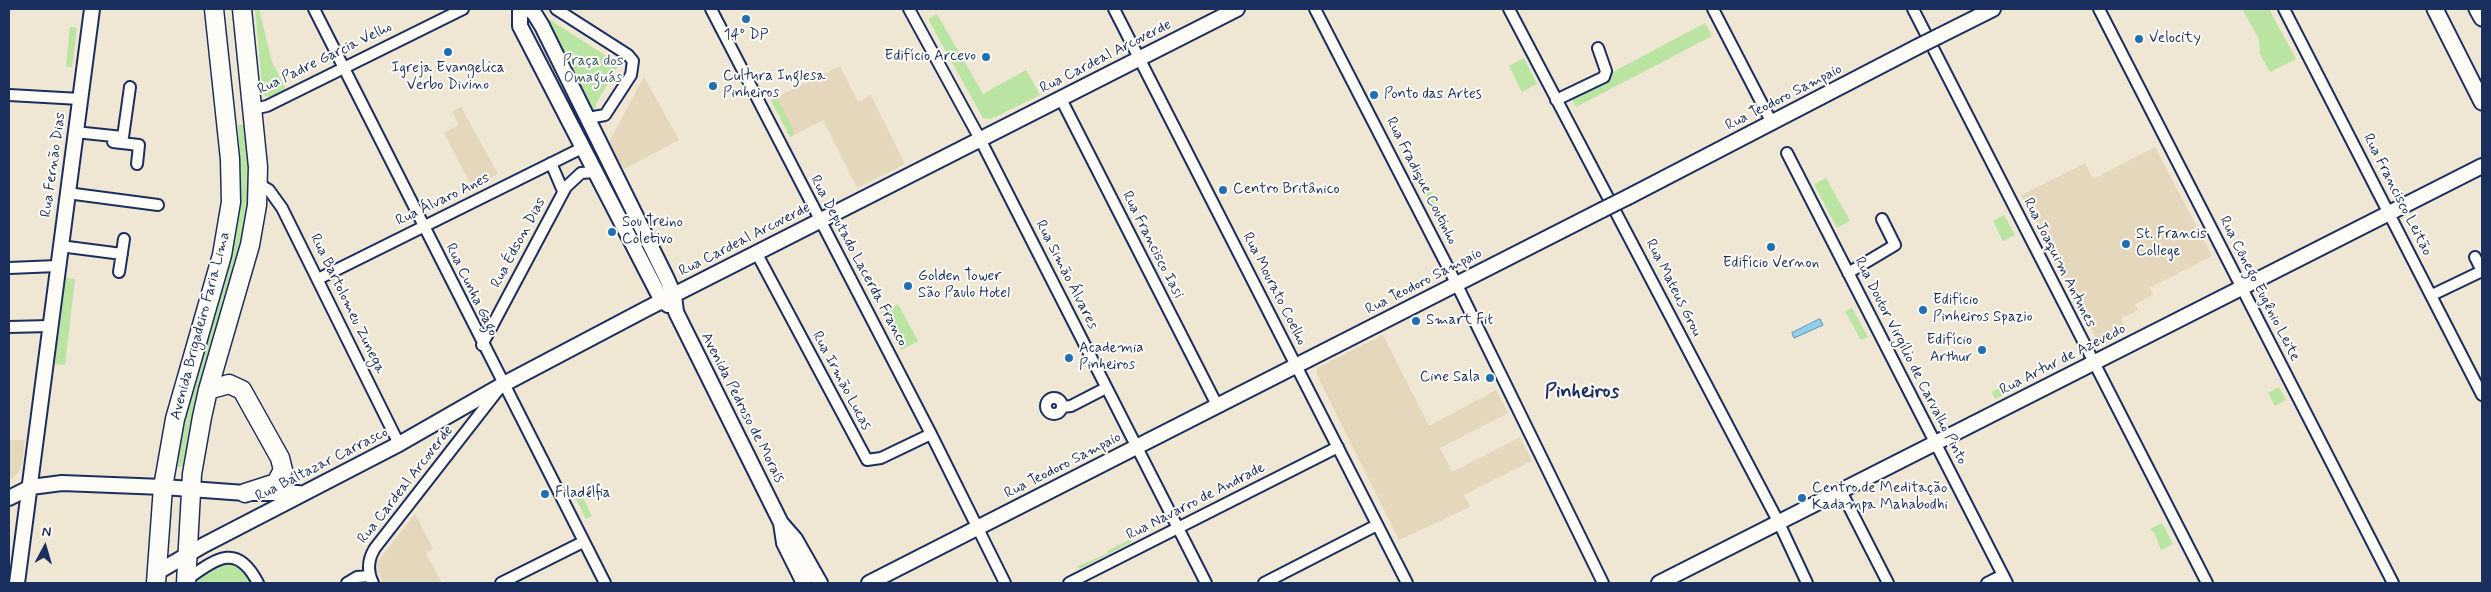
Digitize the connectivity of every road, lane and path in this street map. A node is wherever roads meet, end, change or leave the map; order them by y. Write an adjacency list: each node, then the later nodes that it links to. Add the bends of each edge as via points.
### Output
1 (92, 9): 30 (main road, Rua Fernão Dias)
2 (214, 9): 83 (highway, Avenida Brigadeiro Faria Lima, via 230,159 230,211 222,255 179,399)
3 (221, 9): 34 (highway, via 230,101 240,110)
4 (242, 9): 34 (highway, Avenida Brigadeiro Faria Lima)
5 (314, 9): 27 (street, Rua Cunha Gago)
6 (463, 9): 27 (street, Rua Padre Garcia Velho)
7 (520, 9): 24 (main road, Avenida Pedroso de Morais)
8 (556, 9): 35 (street, via 628,54 632,61 630,75 605,115)
9 (711, 9): 51 (street, Rua Deputado Lacerda Franco)
10 (909, 9): 38 (street, Rua Simão Álvares)
11 (1114, 9): 26 (street, Rua Mourato Coelho)
12 (1237, 9): 26 (main road, Rua Cardeal Arcoverde)
13 (1316, 9): 63 (street, Rua Fradique Coutinho)
14 (1509, 9): 32 (street, Rua Mateus Grou)
15 (1713, 9): 36 (street)
16 (1913, 9): 70 (street, Rua Joaquim Antunes)
17 (1993, 9): 36 (main road, Rua Teodoro Sampaio, bridge)
18 (2099, 9): 64 (street, Rua Cônego Eugênio Leite)
19 (2284, 9): 49 (street, Rua Francisco Leitão)
20 (2435, 9): 33 (main road)
21 (2477, 9): 23 (main road)
22 (535, 10): 24 (street); 35 (main road, Avenida Pedroso de Morais)
23 (2482, 18)
24 (520, 26): 39 (main road, Avenida Pedroso de Morais)
25 (1598, 48): 32 (street, via 1606,71 1604,77)
26 (1140, 59): 31 (main road, Rua Cardeal Arcoverde); 71 (street, Rua Mourato Coelho)
27 (343, 67): 34 (street, Rua Padre Garcia Velho); 52 (street, Rua Cunha Gago)
28 (130, 87): 37 (street, via 123,137)
29 (9, 95): 30 (street)
30 (80, 99): 37 (main road, Rua Fernão Dias)
31 (1061, 99): 38 (main road, Rua Cardeal Arcoverde); 76 (street, Rua Francisco Iasi)
32 (1556, 100): 91 (street, Rua Mateus Grou)
33 (2482, 102)
34 (253, 110): 45 (highway, Avenida Brigadeiro Faria Lima)
35 (588, 118): 66 (main road, Avenida Pedroso de Morais)
36 (1772, 123): 63 (main road, Rua Teodoro Sampaio, bridge)
37 (75, 134): 42 (street, via 139,145); 47 (main road, Rua Fernão Dias)
38 (980, 139): 51 (main road, Rua Cardeal Arcoverde); 73 (street, Rua Simão Álvares)
39 (582, 148): 41 (street, Rua Álvaro Anes); 44 (main road, Avenida Pedroso de Morais)
40 (1787, 153): 61 (street, Rua Doutor Virgílio de Carvalho Pinto)
41 (551, 163): 46 (street); 52 (street, Rua Álvaro Anes)
42 (137, 164)
43 (2482, 166): 49 (main road, Rua Artur de Azevedo)
44 (595, 172): 46 (street, Rua Édson Dias, via 581,173); 66 (main road, Avenida Pedroso de Morais)
45 (259, 184): 62 (street, Rua Bartolomeu Zunega, via 269,190 279,203); 74 (highway, Avenida Brigadeiro Faria Lima, via 250,245)
46 (564, 191): 69 (street, Rua Édson Dias)
47 (67, 193): 48 (street); 54 (main road, Rua Fernão Dias)
48 (158, 205)
49 (2390, 213): 64 (main road, Rua Artur de Azevedo); 65 (street, Rua Francisco Leitão)
50 (1882, 219): 61 (street, via 1895,245)
51 (820, 221): 56 (main road, Rua Cardeal Arcoverde); 78 (street, Rua Deputado Lacerda Franco)
52 (424, 226): 62 (street, Rua Álvaro Anes); 69 (street, Rua Cunha Gago)
53 (124, 239): 55 (street)
54 (60, 246): 55 (street); 58 (main road, Rua Fernão Dias)
55 (122, 254): 60 (street)
56 (757, 254): 66 (main road, Rua Cardeal Arcoverde); 78 (street, Rua Irmão Lucas, via 867,460 881,458)
57 (2475, 257): 65 (street, via 2482,271)
58 (57, 266): 59 (street); 67 (main road, Rua Fernão Dias)
59 (9, 268)
60 (119, 272)
61 (1848, 273): 79 (street, Rua Doutor Virgílio de Carvalho Pinto)
62 (318, 279): 80 (street, Rua Bartolomeu Zunega)
63 (1456, 283): 71 (main road, Rua Teodoro Sampaio); 114 (street, Rua Fradique Coutinho)
64 (2242, 288): 70 (main road, Rua Artur de Azevedo); 120 (street, Rua Cônego Eugênio Leite)
65 (2432, 295): 75 (street, Rua Francisco Leitão)
66 (670, 301): 72 (main road, Rua Cardeal Arcoverde); 90 (main road, Avenida Pedroso de Morais)
67 (50, 326): 68 (street); 84 (main road, Rua Fernão Dias)
68 (9, 327)
69 (482, 345): 72 (street, Rua Cunha Gago)
70 (2094, 362): 79 (main road, Rua Artur de Azevedo); 119 (street, Rua Joaquim Antunes)
71 (1296, 365): 76 (main road, Rua Teodoro Sampaio); 82 (street, Rua Mourato Coelho)
72 (502, 385): 80 (main road, Rua Baltazar Carrasco); 95 (street, Rua Cunha Gago); 99 (street, Rua Cardeal Arcoverde, via 375,548 370,558)
73 (1106, 388): 77 (street, via 1071,406); 81 (street, Rua Simão Álvares)
74 (208, 390): 85 (highway, Avenida Brigadeiro Faria Lima); 87 (highway, via 229,384 242,390 280,458 283,470 276,483)
75 (2482, 394)
76 (1217, 405): 81 (main road, Rua Teodoro Sampaio)
77 (1062, 407)
78 (931, 434): 93 (street, Rua Deputado Lacerda Franco)
79 (1936, 443): 86 (main road, Rua Artur de Azevedo); 98 (street, Rua Doutor Virgílio de Carvalho Pinto)
80 (399, 444): 88 (main road, Rua Baltazar Carrasco)
81 (1136, 447): 93 (main road, Rua Teodoro Sampaio); 94 (street, Rua Simão Álvares)
82 (1338, 447): 92 (street, Rua Mourato Coelho); 94 (street, Rua Navarro de Andrade)
83 (163, 486): 84 (main road, via 62,483); 85 (main road); 97 (highway, Avenida Brigadeiro Faria Lima)
84 (31, 487): 89 (main road); 101 (main road, Rua Fernão Dias)
85 (190, 488): 87 (main road); 96 (highway, Avenida Brigadeiro Faria Lima)
86 (1841, 491): 91 (main road, Rua Artur de Azevedo); 117 (street)
87 (245, 493): 88 (main road)
88 (302, 493): 96 (main road, Rua Baltazar Carrasco)
89 (9, 498)
90 (781, 523): 106 (main road, Avenida Pedroso de Morais, via 784,543); 107 (main road, Avenida Pedroso de Morais, via 795,539)
91 (1779, 523): 115 (main road, Rua Artur de Azevedo); 116 (street, Rua Mateus Grou)
92 (1377, 525): 112 (street); 113 (street, Rua Mourato Coelho)
93 (977, 528): 108 (main road, Rua Teodoro Sampaio); 109 (street, Rua Deputado Lacerda Franco)
94 (1178, 528): 110 (street, Rua Navarro de Andrade); 111 (street, Rua Simão Álvares)
95 (584, 542): 104 (street); 105 (street, Rua Cunha Gago)
96 (188, 555): 97 (main road, Rua Baltazar Carrasco); 100 (highway, Avenida Brigadeiro Faria Lima)
97 (156, 578)
98 (2005, 579): 118 (street)
99 (372, 580): 103 (street, Rua Cardeal Arcoverde, via 357,577)
100 (186, 582): 102 (street, via 223,558 237,557 245,562)
101 (17, 583)
102 (258, 583)
103 (347, 583)
104 (501, 583)
105 (605, 583)
106 (804, 583)
107 (820, 583)
108 (869, 583)
109 (1005, 583)
110 (1069, 583)
111 (1206, 583)
112 (1264, 583)
113 (1407, 583)
114 (1603, 583)
115 (1659, 583)
116 (1806, 583)
117 (1888, 583)
118 (1987, 583)
119 (2207, 583)
120 (2393, 583)

